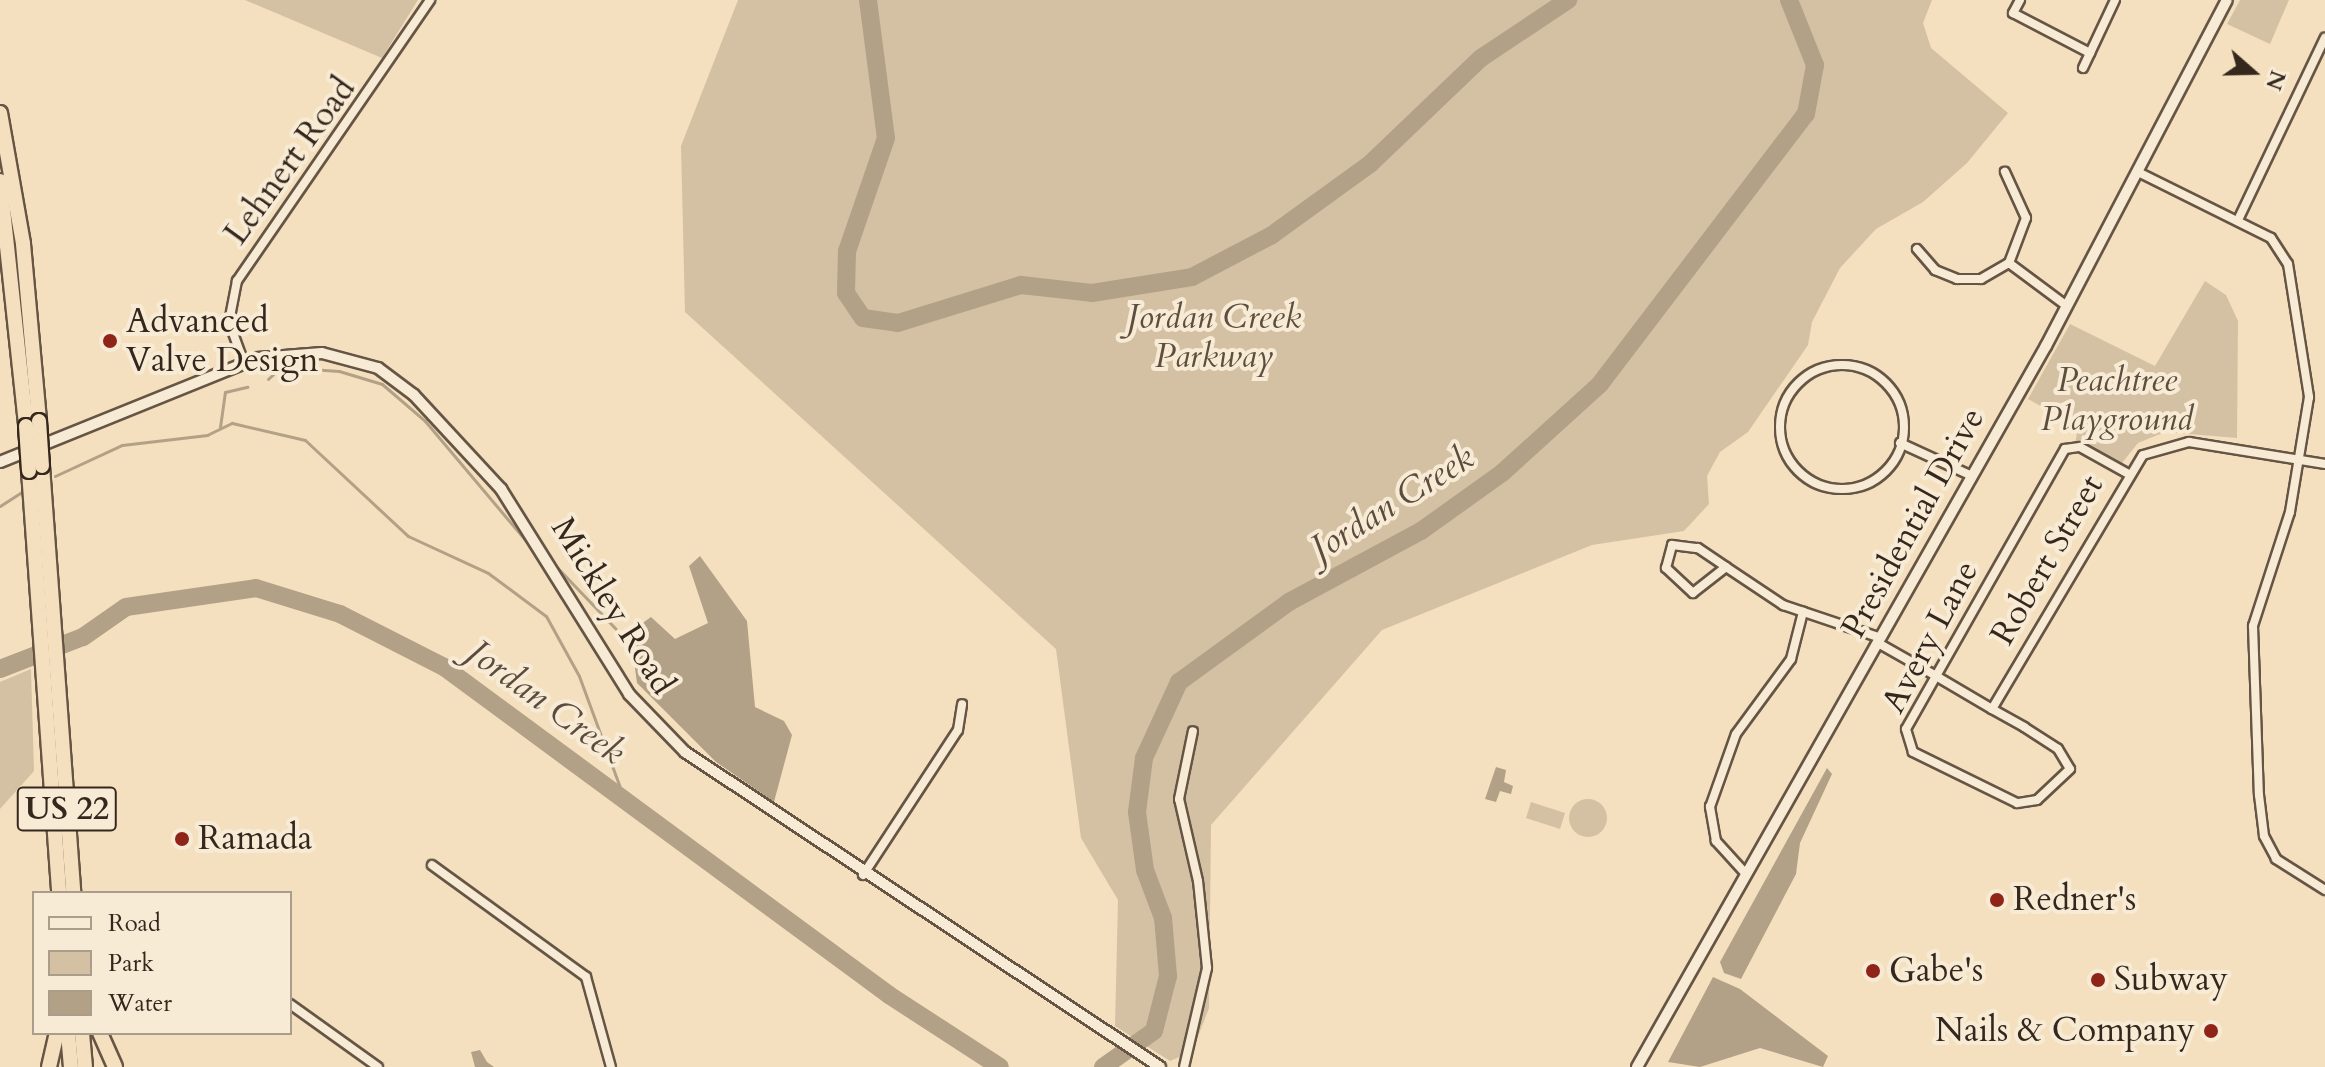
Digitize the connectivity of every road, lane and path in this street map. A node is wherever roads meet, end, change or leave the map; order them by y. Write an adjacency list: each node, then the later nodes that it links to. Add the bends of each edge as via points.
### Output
1 (430, 0): 16 (street, Lehnert Road, via 237,281 229,322)
2 (2020, 0): 6 (street, via 2013,13)
3 (2115, 0): 6 (street)
4 (2227, 0): 10 (street, Presidential Drive)
5 (2325, 38): 12 (street)
6 (2090, 53): 7 (street)
7 (2083, 68)
8 (0, 113): 17 (highway, US 22, via 23,244)
9 (2005, 172): 14 (street, via 2026,218)
10 (2140, 173): 12 (street); 15 (street, Presidential Drive)
11 (0, 181): 17 (highway, US 22)
12 (2238, 220): 19 (street, via 2271,238 2288,264 2309,397)
13 (1917, 249): 14 (street, via 1935,270 1957,279 1981,279)
14 (2009, 263): 15 (street)
15 (2067, 306): 23 (street, Presidential Drive)
16 (244, 363): 20 (street, Mickley Road); 34 (street, Mickley Road, via 322,353 393,377 501,489 541,545 629,694 668,738)
17 (33, 424): 30 (highway, US 22, bridge)
18 (1900, 443): 18 (street, via 1875,480 1826,489 1789,462 1781,417 1810,374 1856,366 1895,394); 23 (street)
19 (2300, 460): 21 (street, Robert Street); 22 (street, Robert Street, via 2177,442 2143,455); 35 (street, via 2253,626 2259,795 2262,828 2276,859)
20 (0, 462)
21 (2325, 464)
22 (2127, 473): 27 (street, Avery Lane, via 2080,447 2065,449); 29 (street, Robert Street)
23 (1972, 476): 26 (street, Presidential Drive)
24 (1726, 567): 24 (street, via 1688,544 1672,545 1664,555 1671,574 1693,593); 25 (street)
25 (1803, 612): 26 (street); 33 (street, via 1791,659 1736,734 1710,807 1716,841)
26 (1879, 640): 27 (street); 33 (street, Presidential Drive)
27 (1936, 676): 29 (street); 29 (street, Avery Lane, via 1906,729 1913,752 2024,804 2070,769 2050,742)
28 (962, 704): 34 (street, via 958,730)
29 (1992, 709)
30 (54, 728): 36 (highway, US 22); 37 (highway, US 22)
31 (1193, 731): 50 (street, via 1179,799 1198,881 1207,968)
32 (432, 865): 48 (street, via 586,977)
33 (1746, 874): 51 (street, Presidential Drive)
34 (862, 876): 49 (street, Mickley Road)
35 (2325, 890)
36 (57, 891)
37 (73, 891)
38 (292, 1005): 47 (street)
39 (57, 1035): 43 (highway)
40 (68, 1035): 44 (highway)
41 (82, 1035): 45 (highway)
42 (101, 1035): 46 (highway)
43 (49, 1067)
44 (71, 1067)
45 (85, 1067)
46 (115, 1067)
47 (378, 1067)
48 (611, 1067)
49 (1160, 1067)
50 (1184, 1067)
51 (1637, 1067)

